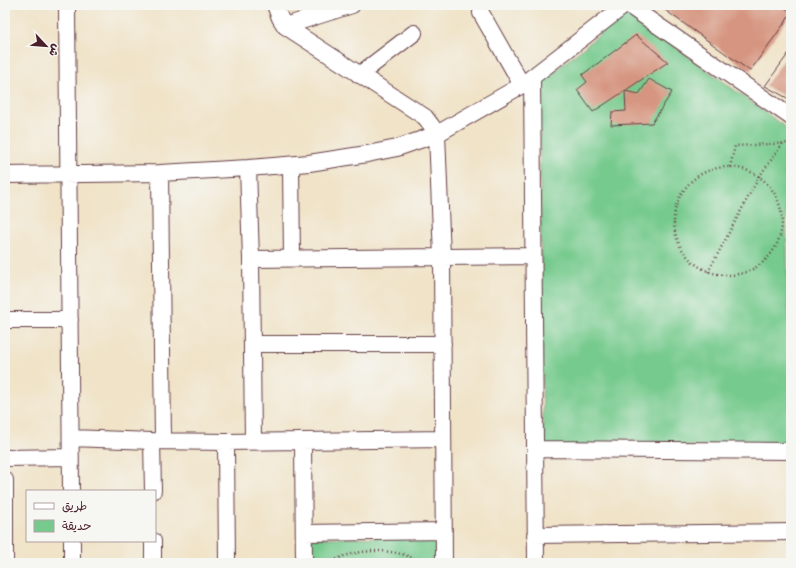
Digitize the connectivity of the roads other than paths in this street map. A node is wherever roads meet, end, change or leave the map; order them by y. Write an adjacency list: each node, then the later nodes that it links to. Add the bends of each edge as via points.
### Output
1 (67, 5): 16 (street)
2 (275, 5): 7 (street)
3 (352, 5): 7 (street)
4 (625, 5): 10 (street)
5 (628, 5): 11 (street)
6 (481, 13): 10 (street)
7 (285, 26): 9 (street)
8 (414, 33): 9 (street)
9 (359, 75): 12 (street, via 425,118)
10 (527, 81): 12 (street); 18 (street)
11 (791, 116)
12 (437, 134): 13 (street, via 397,148); 19 (street)
13 (291, 165): 14 (street); 20 (street)
14 (248, 168): 15 (street); 21 (street)
15 (160, 173): 16 (street); 28 (street)
16 (68, 174): 17 (street); 23 (street)
17 (5, 175)
18 (533, 256): 19 (street); 32 (street)
19 (442, 257): 20 (street); 25 (street)
20 (292, 258): 21 (street)
21 (251, 259): 24 (street)
22 (5, 320): 23 (street)
23 (70, 320): 26 (street)
24 (252, 344): 25 (street); 29 (street)
25 (443, 344): 27 (street)
26 (71, 438): 28 (street); 34 (street)
27 (443, 439): 30 (street); 39 (street)
28 (157, 441): 31 (street); 38 (street)
29 (253, 441): 30 (street); 31 (street)
30 (303, 441): 41 (street)
31 (226, 442): 48 (street)
32 (536, 449): 33 (street); 42 (street)
33 (791, 451)
34 (71, 457): 35 (street); 37 (street)
35 (5, 458)
36 (5, 480): 45 (street)
37 (71, 490)
38 (152, 490)
39 (444, 531): 41 (street); 50 (street)
40 (791, 532): 42 (street)
41 (304, 533): 49 (street)
42 (535, 536): 51 (street)
43 (72, 542): 46 (street)
44 (153, 542): 47 (street)
45 (5, 563)
46 (72, 563)
47 (153, 563)
48 (227, 563)
49 (304, 563)
50 (444, 563)
51 (536, 563)

